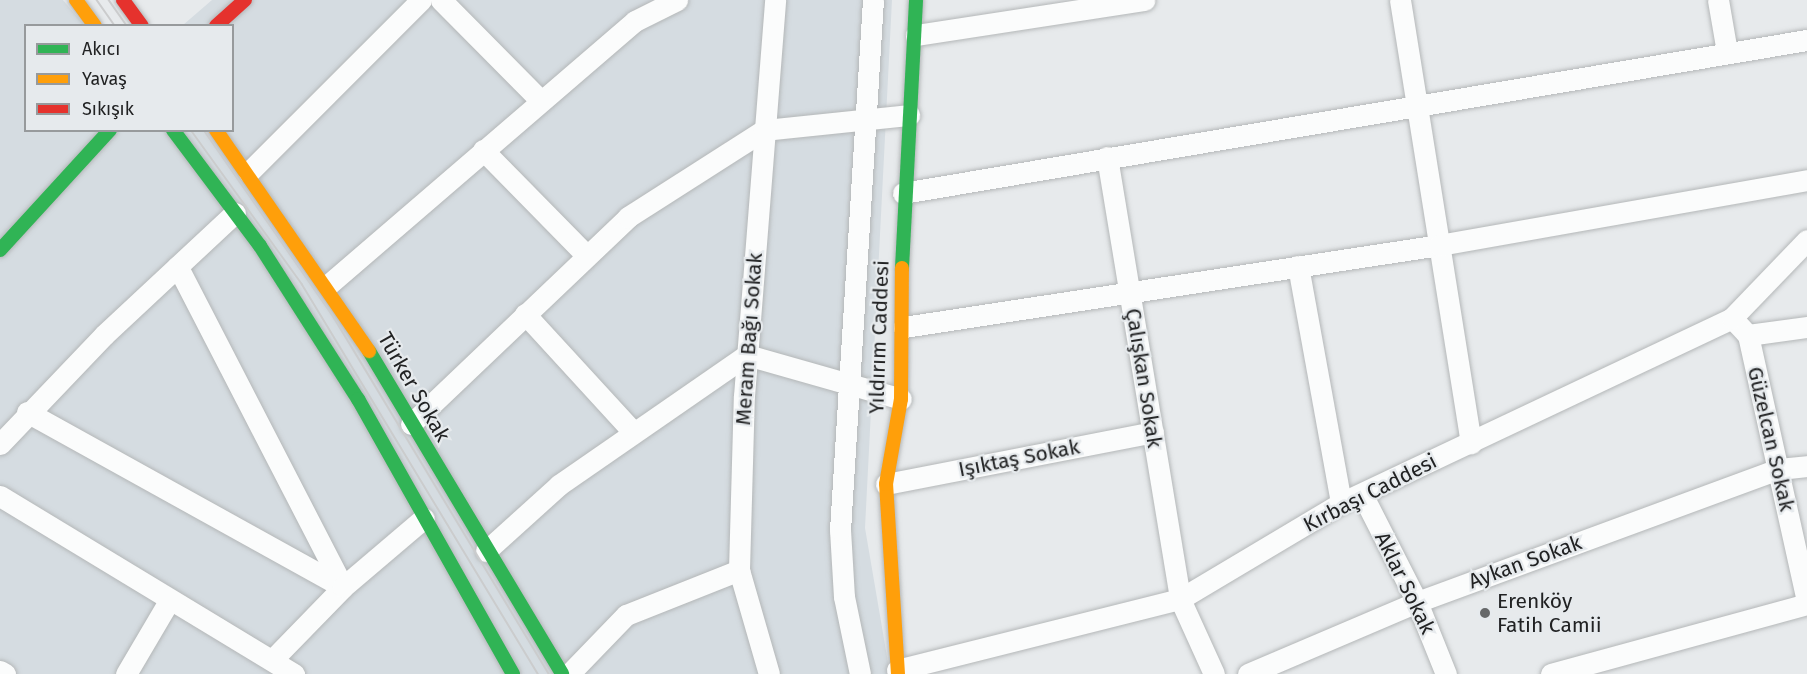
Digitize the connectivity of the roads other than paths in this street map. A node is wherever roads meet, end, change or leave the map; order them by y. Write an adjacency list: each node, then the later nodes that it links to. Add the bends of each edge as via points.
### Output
1 (76, 0): 13 (main road)
2 (123, 0): 14 (main road)
3 (245, 0): 15 (main road)
4 (421, 0): 29 (street)
5 (441, 0): 19 (street)
6 (677, 0): 19 (street, via 635,21)
7 (775, 0): 23 (street, Meram Bağı Sokak)
8 (873, 0): 22 (street)
9 (916, 0): 16 (main road, Yıldırım Caddesi)
10 (1144, 0): 16 (street)
11 (1400, 0): 20 (street)
12 (1718, 0): 18 (street)
13 (94, 24)
14 (141, 24)
15 (218, 24)
16 (916, 35): 21 (main road, Yıldırım Caddesi)
17 (1807, 40): 18 (street)
18 (1727, 52): 20 (street)
19 (540, 100): 27 (street)
20 (1417, 105): 28 (street); 34 (street)
21 (909, 115): 22 (street); 31 (main road, Yıldırım Caddesi)
22 (866, 119): 23 (street); 47 (street)
23 (764, 130): 36 (street, via 628,217); 46 (street, Meram Bağı Sokak)
24 (108, 132): 35 (main road)
25 (174, 132): 32 (main road)
26 (218, 132): 29 (main road, Türker Sokak)
27 (483, 150): 36 (street); 39 (street)
28 (1107, 157): 31 (street); 40 (street, Çalışkan Sokak)
29 (249, 172): 39 (main road, Türker Sokak)
30 (1807, 180): 34 (street)
31 (903, 193): 43 (main road, Yıldırım Caddesi)
32 (235, 213): 37 (street); 61 (main road, via 358,399)
33 (1807, 240): 42 (street, Kırbaşı Caddesi)
34 (1439, 245): 38 (street); 53 (street)
35 (0, 250)
36 (587, 256): 41 (street)
37 (177, 266): 49 (street); 64 (street)
38 (1298, 266): 40 (street); 60 (street)
39 (328, 285): 50 (main road, Türker Sokak)
40 (1130, 289): 43 (street); 51 (street, Çalışkan Sokak)
41 (525, 314): 50 (street); 52 (street)
42 (1732, 318): 45 (street); 53 (street, Kırbaşı Caddesi)
43 (904, 327): 48 (main road, Yıldırım Caddesi)
44 (1807, 327): 45 (street)
45 (1748, 335): 56 (street, Güzelcan Sokak)
46 (747, 355): 47 (street); 52 (street); 63 (street, Meram Bağı Sokak)
47 (848, 384): 48 (street); 79 (street, via 841,558)
48 (900, 399): 57 (main road, Yıldırım Caddesi)
49 (27, 412): 54 (street); 64 (street)
50 (411, 424): 62 (main road, Türker Sokak)
51 (1153, 432): 57 (street, Işıktaş Sokak); 65 (street, Çalışkan Sokak)
52 (634, 433): 62 (street, via 559,484)
53 (1471, 443): 58 (street, Kırbaşı Caddesi)
54 (0, 444)
55 (1807, 466): 56 (street, Aykan Sokak)
56 (1779, 470): 67 (street, Aykan Sokak); 68 (street, Güzelcan Sokak)
57 (886, 484): 71 (main road, Yıldırım Caddesi)
58 (1362, 494): 60 (street, Kırbaşı Caddesi); 67 (street, Aklar Sokak)
59 (0, 496): 66 (street)
60 (1341, 503): 65 (street, Kırbaşı Caddesi)
61 (424, 518): 64 (street); 75 (main road)
62 (486, 551): 76 (main road, Türker Sokak)
63 (739, 570): 77 (street, via 626,615); 78 (street, Meram Bağı Sokak)
64 (343, 587): 69 (street)
65 (1180, 599): 71 (street, Kırbaşı Caddesi); 80 (street, Çalışkan Sokak)
66 (169, 602): 69 (street); 73 (street)
67 (1417, 602): 81 (street, Aykan Sokak); 82 (street, Aklar Sokak)
68 (1807, 603): 83 (street)
69 (273, 660): 74 (street)
70 (0, 671): 72 (street)
71 (898, 672)
72 (6, 674)
73 (126, 674)
74 (294, 674)
75 (513, 674)
76 (562, 674)
77 (569, 674)
78 (769, 674)
79 (860, 674)
80 (1214, 674)
81 (1248, 674)
82 (1446, 674)
83 (1551, 674)

